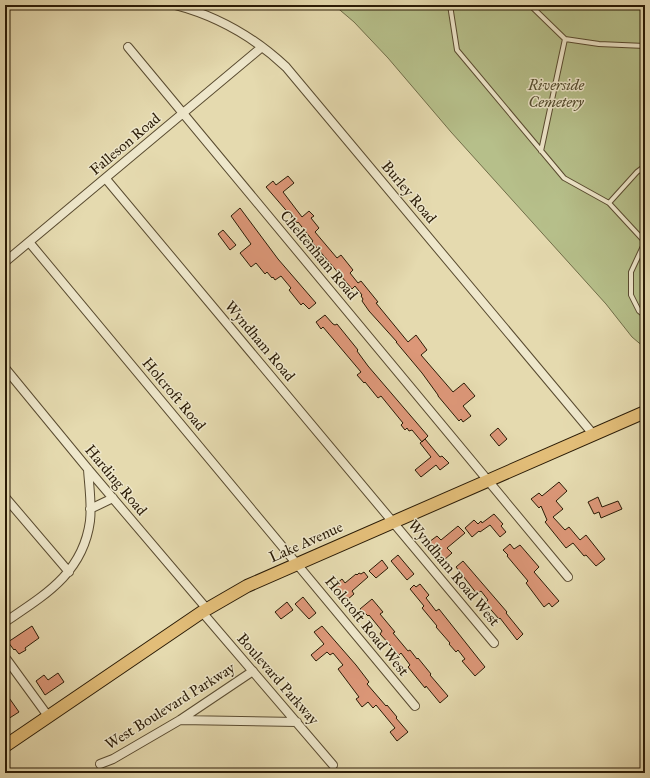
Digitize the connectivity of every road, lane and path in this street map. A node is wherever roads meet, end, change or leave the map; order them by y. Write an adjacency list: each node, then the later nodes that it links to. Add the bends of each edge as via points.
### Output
1 (175, 5): 5 (street, Burley Road, via 219,20)
2 (450, 5): 9 (lane, via 457,50)
3 (530, 5): 4 (lane)
4 (565, 39): 6 (lane, via 599,44); 9 (lane)
5 (262, 46): 8 (street, Falleson Road); 19 (street, Burley Road, via 297,78)
6 (645, 46)
7 (128, 47): 8 (street, Cheltenham Road)
8 (183, 113): 11 (street, Falleson Road); 21 (street, Cheltenham Road)
9 (541, 151): 12 (lane, via 564,178)
10 (645, 166): 12 (lane)
11 (106, 179): 13 (street, Falleson Road); 25 (street, Wyndham Road)
12 (609, 203): 14 (lane)
13 (28, 242): 15 (street, Falleson Road); 26 (street, Holcroft Road)
14 (645, 242): 16 (lane, via 631,272 631,295 639,311)
15 (5, 262)
16 (645, 316)
17 (5, 368): 20 (street, Harding Road)
18 (645, 412): 19 (main road, Lake Avenue)
19 (593, 434): 21 (main road, Lake Avenue)
20 (88, 469): 23 (street, Harding Road); 24 (street)
21 (489, 481): 25 (main road, Lake Avenue); 28 (street, Cheltenham Road)
22 (5, 497): 27 (street)
23 (113, 498): 24 (street); 29 (street, Harding Road)
24 (90, 508): 27 (street, via 85,542)
25 (392, 522): 26 (main road, Lake Avenue); 31 (street, Wyndham Road West)
26 (297, 564): 29 (main road, Lake Avenue, via 247,586); 34 (street, Holcroft Road West)
27 (69, 572): 30 (street, via 45,595)
28 (568, 577)
29 (205, 611): 33 (street, Boulevard Parkway); 35 (main road, Lake Avenue)
30 (5, 622)
31 (494, 643)
32 (5, 657): 35 (street)
33 (253, 671): 36 (street, West Boulevard Parkway); 37 (street, Boulevard Parkway)
34 (414, 706)
35 (48, 716): 38 (main road, Lake Avenue)
36 (180, 720): 37 (street); 39 (street, West Boulevard Parkway)
37 (297, 722): 40 (street, Boulevard Parkway)
38 (5, 746)
39 (100, 764)
40 (333, 765)

